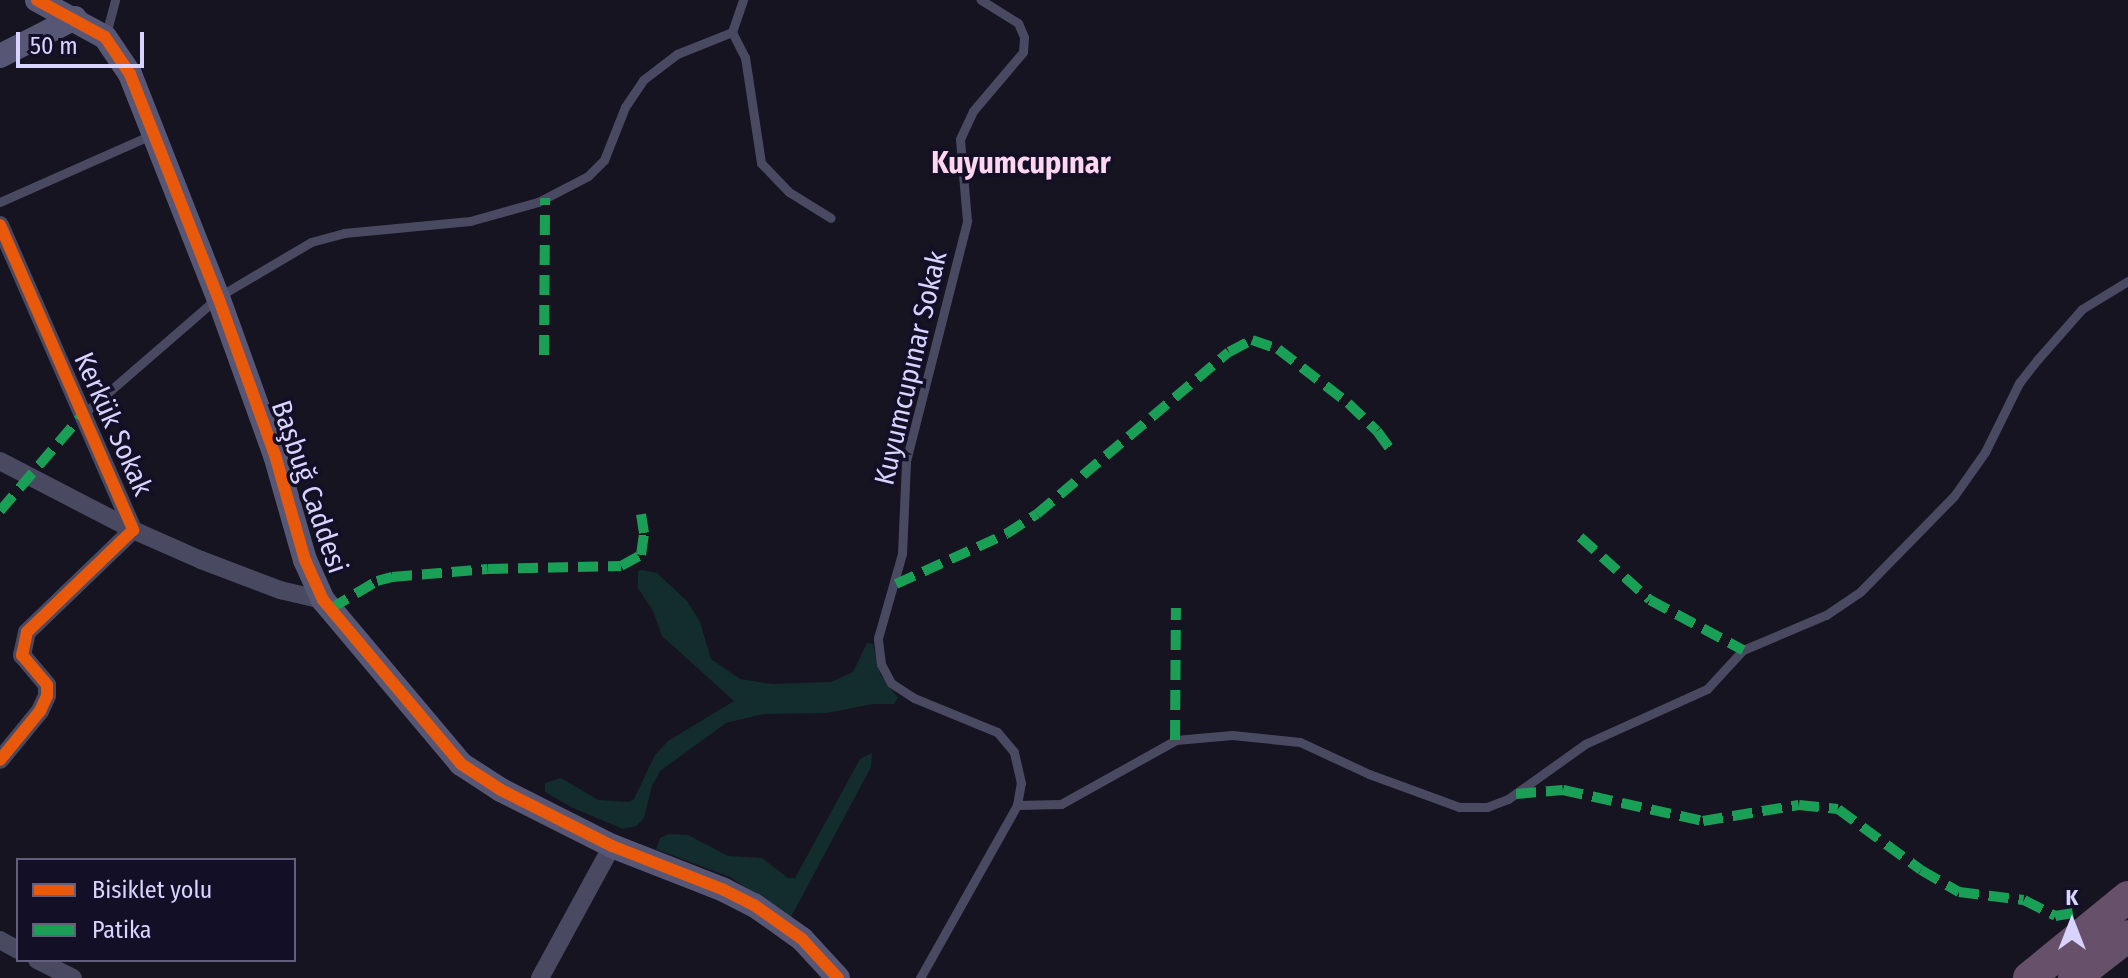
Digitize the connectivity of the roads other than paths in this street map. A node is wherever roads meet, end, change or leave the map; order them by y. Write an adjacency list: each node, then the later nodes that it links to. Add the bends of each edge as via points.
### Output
1 (37, 0): 5 (street, Başbuğ Caddesi)
2 (115, 0): 7 (lane)
3 (743, 0): 6 (lane)
4 (981, 0): 21 (lane, Kuyumcupınar Sokak, via 1018,23 1024,44 1019,61 973,111 960,139 967,221 906,461 902,554 878,638 884,672 901,691 983,724 1008,741 1020,768)
5 (75, 18): 7 (street, Başbuğ Caddesi); 8 (street)
6 (732, 32): 11 (lane, via 745,57 761,163 789,192); 15 (lane, via 677,54 643,80 625,107 604,160 574,184 538,202 470,221 329,235)
7 (105, 37): 9 (street, Başbuğ Caddesi, via 130,74)
8 (0, 56)
9 (154, 134): 10 (lane); 15 (street, Başbuğ Caddesi)
10 (0, 202)
11 (831, 218)
12 (0, 225): 13 (street, Kerkük Sokak)
13 (9, 266): 16 (street, Kerkük Sokak)
14 (2128, 281): 21 (lane, via 2098,297 2068,324 2019,383 1985,452 1954,496 1852,598 1813,621 1750,645 1707,689 1585,744 1508,799 1487,807 1459,807 1300,742 1232,735 1175,740 1061,804)
15 (218, 297): 16 (lane); 19 (street, Başbuğ Caddesi)
16 (82, 415): 18 (street, Kerkük Sokak)
17 (0, 461): 18 (street)
18 (133, 530): 19 (street, via 263,584); 20 (street, Kerkük Sokak, via 27,632 22,655 47,685 47,696)
19 (323, 600): 22 (street, Başbuğ Caddesi, via 461,764)
20 (0, 760)
21 (1017, 805): 29 (lane, Kuyumcupınar Sokak)
22 (612, 846): 27 (street); 28 (street, Başbuğ Caddesi, via 754,905 802,939)
23 (2128, 897): 30 (highway)
24 (2125, 941): 31 (highway)
25 (41, 962): 26 (street)
26 (73, 978)
27 (540, 978)
28 (838, 978)
29 (920, 978)
30 (2029, 978)
31 (2074, 978)

